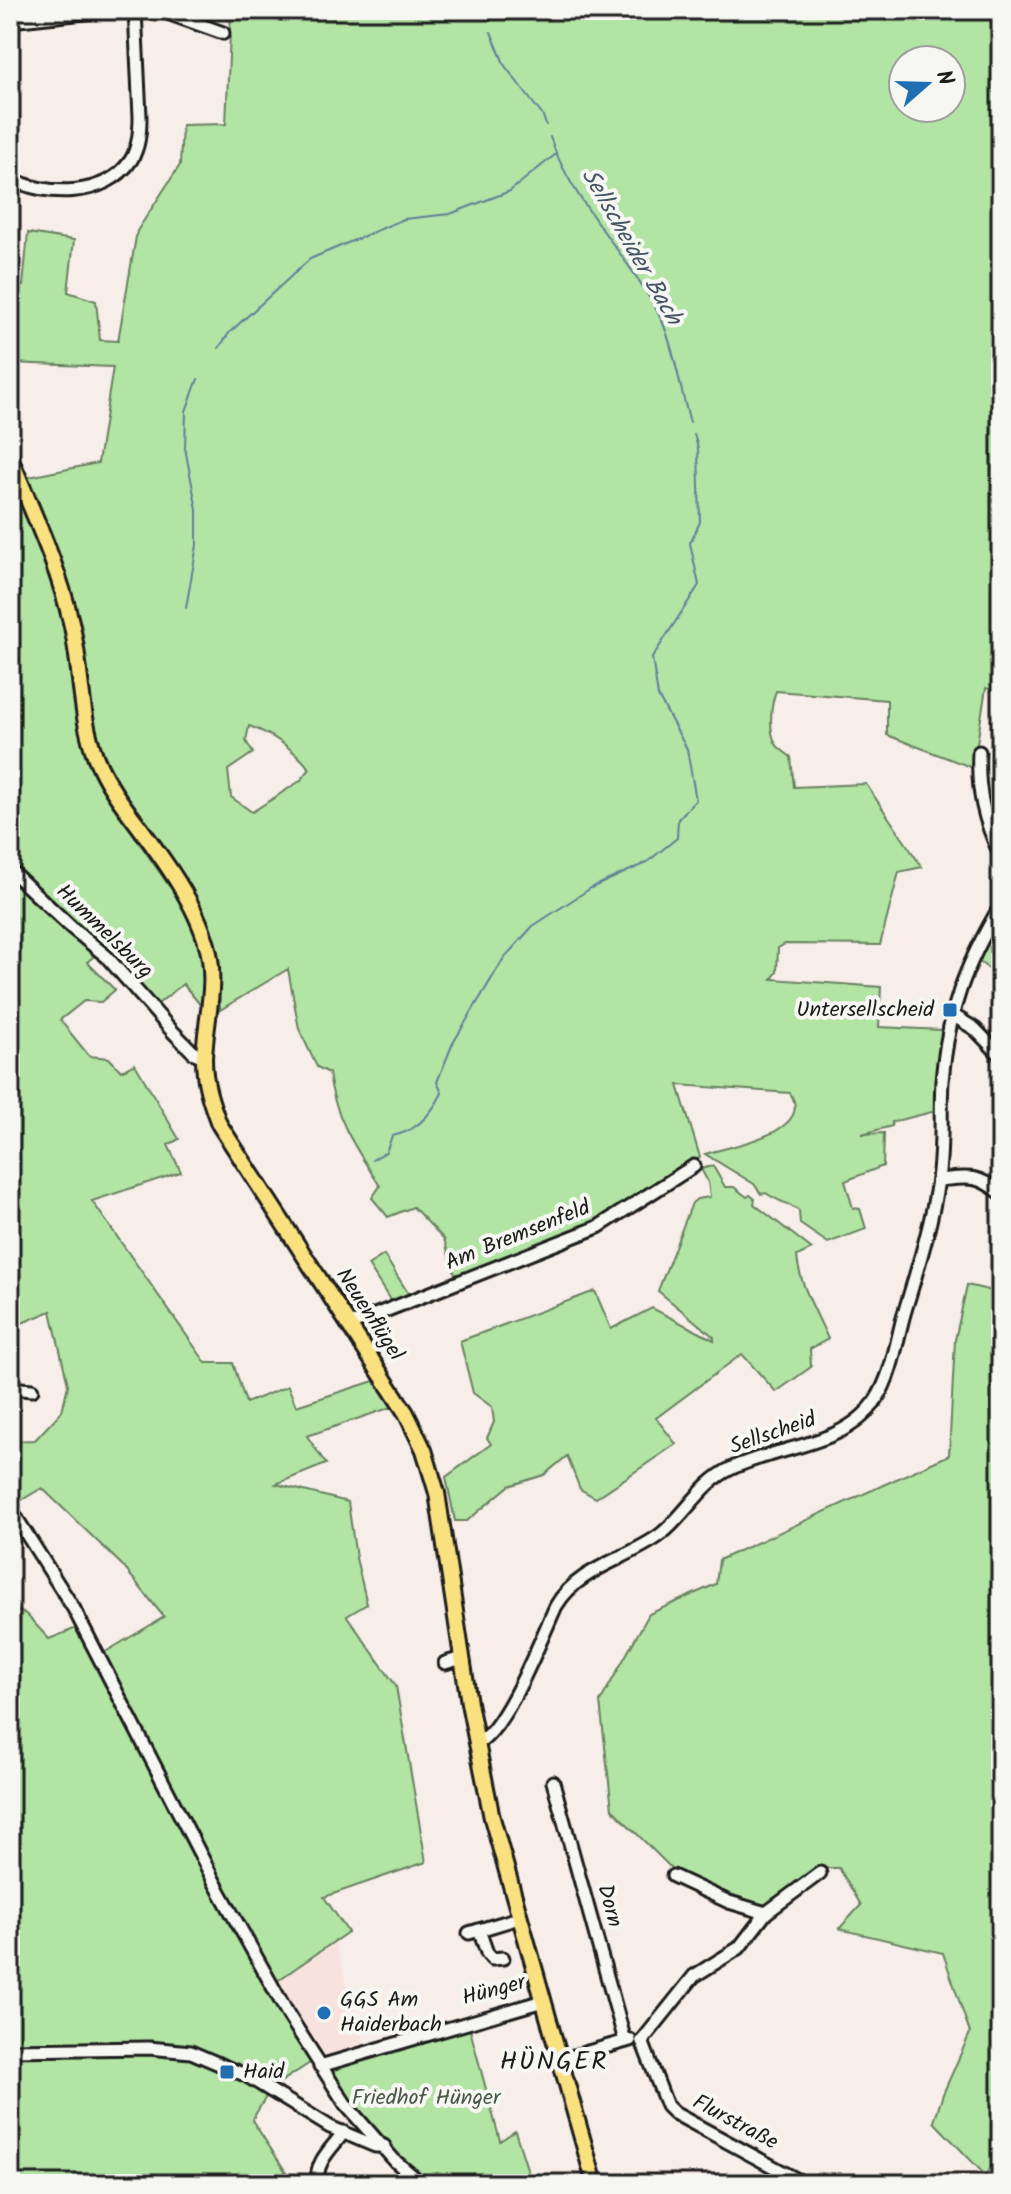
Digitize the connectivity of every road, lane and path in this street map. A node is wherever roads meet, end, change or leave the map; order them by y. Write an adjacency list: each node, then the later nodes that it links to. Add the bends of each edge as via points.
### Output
1 (113, 10): 4 (street)
2 (135, 10): 6 (street, via 140,133 131,160 114,176 77,190 43,189)
3 (159, 10): 5 (street)
4 (10, 21)
5 (223, 33)
6 (10, 178)
7 (10, 457): 14 (main road, Neuenflügel, via 67,605 95,756 205,939 211,982)
8 (979, 752): 9 (street, via 981,807)
9 (1001, 856)
10 (10, 870): 14 (street, Hummelsburg, via 106,956 178,1038)
11 (1001, 905): 12 (street, Sellscheid, via 970,961)
12 (951, 1014): 13 (street); 16 (street, Sellscheid)
13 (1001, 1056)
14 (204, 1057): 18 (main road, Neuenflügel, via 209,1096 224,1133)
15 (694, 1166): 18 (street, Am Bremsenfeld, via 598,1227)
16 (938, 1180): 17 (street, via 976,1178); 24 (street, Sellscheid, via 889,1372 870,1409 843,1430 723,1473 663,1532 571,1586 556,1606 501,1720)
17 (1001, 1193)
18 (348, 1323): 22 (main road, Neuenflügel, via 406,1413 428,1459)
19 (10, 1388): 20 (street)
20 (32, 1390)
21 (10, 1508): 36 (street, via 74,1609 215,1883)
22 (462, 1658): 23 (street); 24 (main road, Neuenflügel)
23 (445, 1663)
24 (476, 1744): 29 (main road, Hünger)
25 (553, 1782): 32 (street, Dorn)
26 (820, 1873): 28 (street)
27 (673, 1876): 28 (street)
28 (766, 1913): 33 (street, via 742,1946 691,1979)
29 (519, 1918): 30 (street, Hünger, via 474,1932 492,1959); 31 (main road, Hünger)
30 (503, 1958)
31 (543, 2001): 35 (main road, Hünger); 36 (street, Hünger)
32 (625, 2041): 33 (street); 35 (street)
33 (642, 2041): 42 (street, Flurstraße, via 674,2113)
34 (10, 2050): 37 (street, via 191,2052)
35 (560, 2060): 41 (main road, Hünger)
36 (320, 2066): 38 (street, via 346,2105)
37 (344, 2132): 38 (street); 39 (street, via 320,2163)
38 (384, 2146): 40 (street)
39 (318, 2184)
40 (422, 2184)
41 (595, 2184)
42 (805, 2184)

